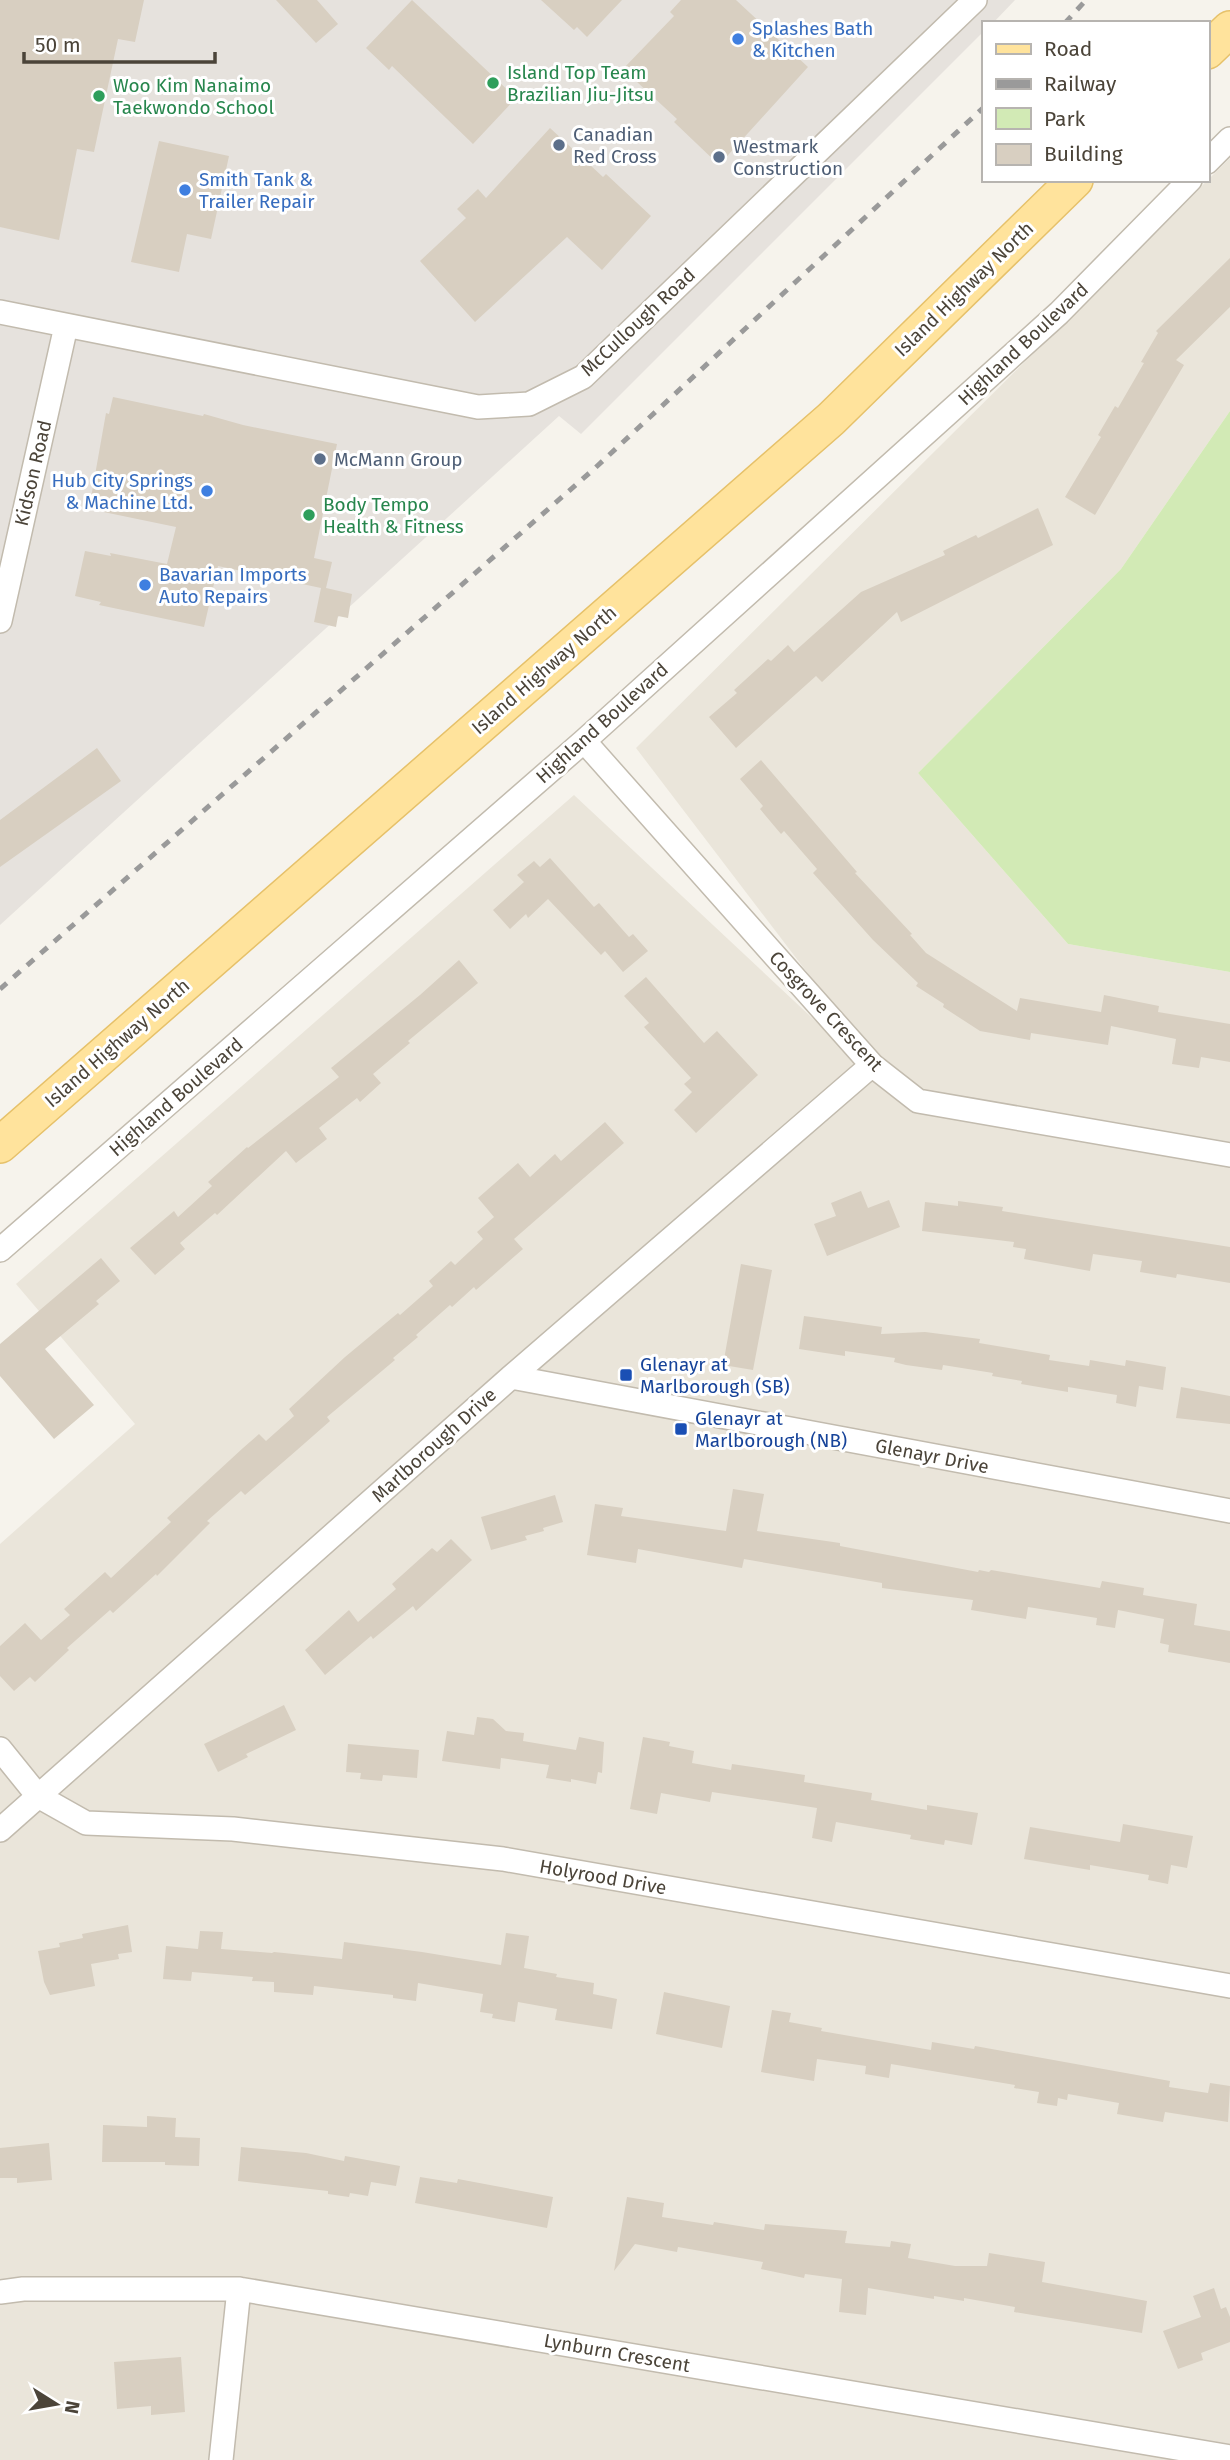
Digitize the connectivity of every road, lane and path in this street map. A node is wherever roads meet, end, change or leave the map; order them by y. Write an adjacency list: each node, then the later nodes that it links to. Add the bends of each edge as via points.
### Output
1 (975, 0): 9 (street, McCullough Road, via 583,377 528,404 478,407)
2 (1230, 29): 3 (main road)
3 (1209, 49)
4 (1230, 139): 5 (street)
5 (1209, 160)
6 (1074, 182): 14 (main road, Island Highway North, via 831,419)
7 (1187, 182): 12 (street, Highland Boulevard, via 1059,313)
8 (0, 312): 9 (street, McCullough Road)
9 (66, 326): 10 (street, Kidson Road)
10 (11, 522): 11 (street, Kidson Road)
11 (0, 621)
12 (584, 741): 13 (street, Cosgrove Crescent); 16 (street, Highland Boulevard)
13 (872, 1065): 15 (street, Cosgrove Crescent, via 918,1101); 17 (street, Marlborough Drive)
14 (0, 1145)
15 (1230, 1155)
16 (0, 1250)
17 (511, 1377): 18 (street, Glenayr Drive); 20 (street, Marlborough Drive)
18 (1230, 1511)
19 (0, 1749): 20 (street, Holyrood Drive)
20 (38, 1796): 21 (street, Marlborough Drive); 22 (street, Holyrood Drive, via 86,1823 233,1829 503,1859)
21 (0, 1830)
22 (1230, 1986)
23 (239, 2288): 24 (street, Lynburn Crescent); 25 (street, Lynburn Crescent); 26 (street)
24 (0, 2292)
25 (1230, 2457)
26 (221, 2460)

